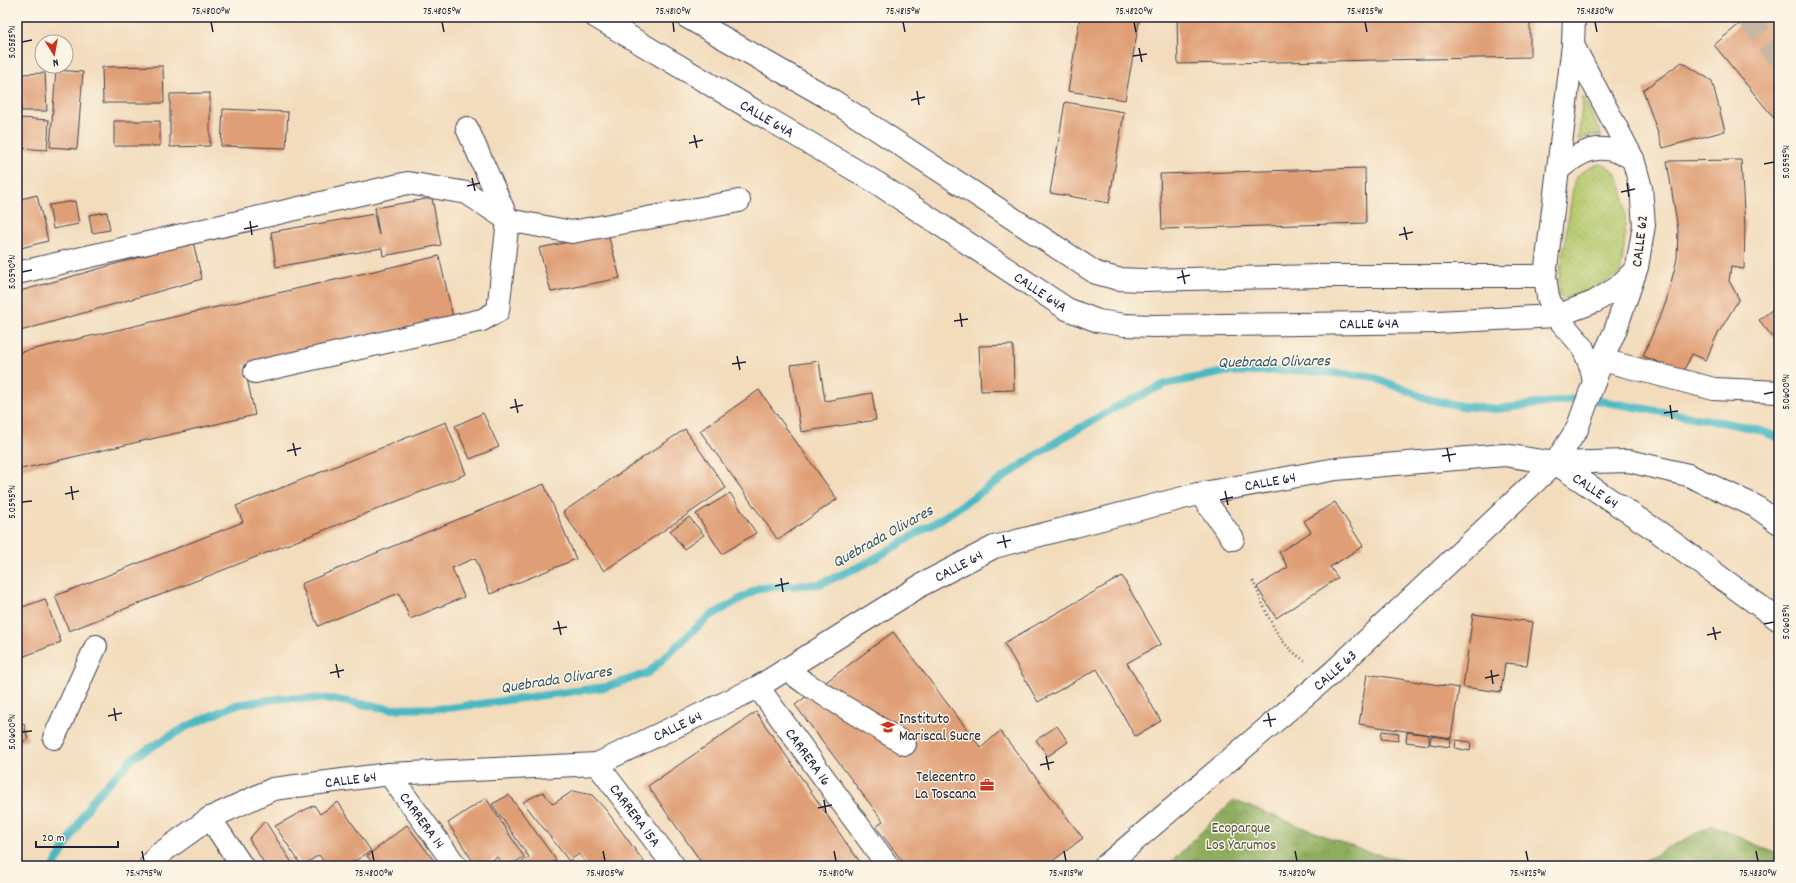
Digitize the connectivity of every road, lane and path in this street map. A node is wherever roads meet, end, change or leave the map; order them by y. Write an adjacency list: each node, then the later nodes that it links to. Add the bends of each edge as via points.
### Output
1 (596, 17): 13 (street, CALLE 64A, via 877,183 1068,309 1098,321 1153,326 1437,322)
2 (687, 17): 12 (street, via 832,100 1096,272 1118,279)
3 (1574, 17): 4 (street, CALLE 62)
4 (1573, 46): 6 (street, CALLE 62); 7 (street)
5 (467, 128): 9 (street)
6 (1632, 159): 7 (street, via 1620,151 1595,148 1575,157); 10 (street, CALLE 62, via 1644,208 1642,244)
7 (1558, 170): 12 (street)
8 (739, 202): 9 (street, via 572,232)
9 (508, 220): 11 (street, via 467,193 408,182); 15 (street, via 498,312 482,320)
10 (1637, 267): 13 (street, CALLE 64A, via 1617,288 1594,302); 14 (street, CALLE 62)
11 (17, 273)
12 (1545, 276): 13 (street, via 1548,297)
13 (1556, 316): 16 (street, via 1582,346 1591,367)
14 (1602, 360): 16 (street, CALLE 62); 17 (street, via 1714,389)
15 (255, 372)
16 (1593, 383): 18 (street, CALLE 62, via 1578,429)
17 (1779, 392)
18 (1555, 463): 19 (street, CALLE 64, via 1504,455 1336,469); 20 (street, via 1629,462 1688,475 1755,506); 23 (street, CALLE 64, via 1657,531); 26 (street, CALLE 63)
19 (1198, 494): 21 (street); 25 (street, CALLE 64, via 994,547 923,584)
20 (1779, 523)
21 (1233, 539)
22 (1253, 581): 26 (path, via 1274,631 1291,651 1306,662)
23 (1779, 620)
24 (96, 646): 28 (street)
25 (786, 669): 27 (street, CALLE 64); 29 (street)
26 (1334, 671): 38 (street, CALLE 63)
27 (758, 687): 30 (street, CALLE 64); 37 (street, CARRERA 16)
28 (54, 738)
29 (905, 744)
30 (597, 764): 31 (street, CALLE 64); 36 (street, CARRERA 15A)
31 (389, 774): 32 (street, CALLE 64, via 273,789); 35 (street, CARRERA 14)
32 (210, 818): 33 (street, CALLE 64, via 158,855); 34 (street)
33 (150, 866)
34 (242, 866)
35 (456, 866)
36 (674, 866)
37 (888, 866)
38 (1105, 866)

